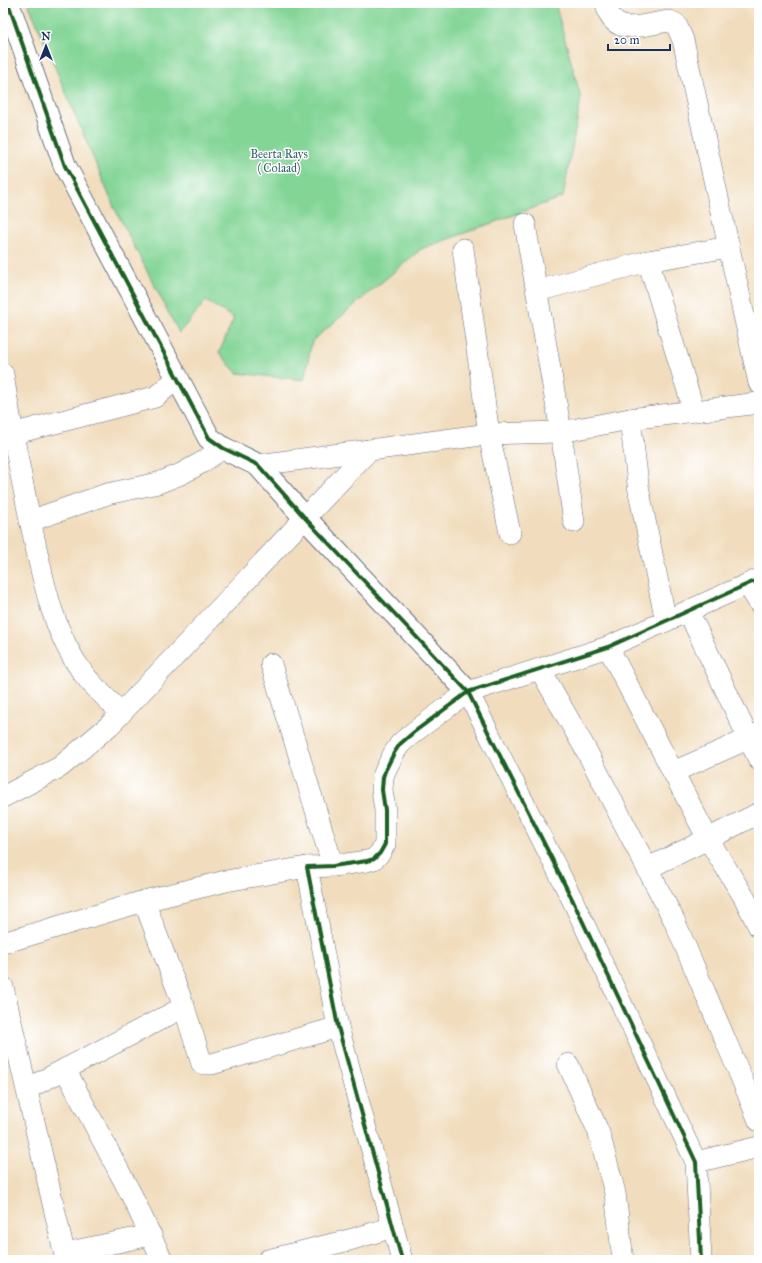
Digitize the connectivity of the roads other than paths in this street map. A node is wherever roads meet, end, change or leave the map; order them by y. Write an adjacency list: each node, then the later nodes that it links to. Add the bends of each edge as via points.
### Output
1 (8, 3): 9 (street, via 65,166)
2 (606, 3): 4 (street, via 613,20 620,25 629,27 670,21 678,27 684,40)
3 (526, 224): 7 (street)
4 (729, 247): 6 (street); 10 (street)
5 (463, 249): 16 (street)
6 (648, 261): 7 (street); 12 (street)
7 (537, 291): 14 (street)
8 (3, 374): 15 (street)
9 (178, 378): 15 (street, via 156,397); 17 (street, via 210,438)
10 (759, 383)
11 (759, 403): 12 (street)
12 (694, 411): 13 (street)
13 (630, 419): 14 (street); 27 (street, via 639,492)
14 (561, 432): 16 (street); 22 (street)
15 (12, 434): 21 (street)
16 (489, 434): 18 (street); 23 (street)
17 (223, 448): 19 (street); 21 (street, via 201,464 158,483 107,494)
18 (369, 450): 19 (street); 20 (street)
19 (258, 465): 20 (street)
20 (305, 518): 31 (street); 32 (street)
21 (30, 521): 32 (street, via 46,592 65,643 84,674)
22 (574, 522)
23 (510, 533)
24 (753, 581): 25 (street); 26 (street)
25 (759, 603)
26 (688, 611): 27 (street); 33 (street)
27 (666, 621): 28 (street)
28 (608, 647): 30 (street); 35 (street)
29 (271, 664): 39 (street)
30 (540, 669): 31 (street); 41 (street)
31 (468, 692): 39 (street, via 414,732 394,753 383,778 385,844 380,853 368,861); 54 (street, via 573,901)
32 (121, 713): 36 (street, via 60,767)
33 (754, 736): 34 (street); 35 (street)
34 (759, 760)
35 (673, 772): 38 (street)
36 (3, 797)
37 (759, 813): 38 (street)
38 (708, 839): 41 (street); 43 (street, via 744,897)
39 (333, 866): 40 (street)
40 (307, 867): 42 (street, via 226,881); 47 (street)
41 (648, 868): 52 (street, via 674,920)
42 (144, 901): 44 (street); 46 (street)
43 (759, 928)
44 (3, 943)
45 (3, 990): 48 (street)
46 (184, 1007): 47 (street, via 200,1060 206,1065); 50 (street)
47 (338, 1028): 55 (street)
48 (10, 1053): 51 (street)
49 (568, 1064): 61 (street, via 599,1133 615,1193)
50 (65, 1069): 51 (street); 56 (street)
51 (26, 1089): 57 (street)
52 (759, 1121)
53 (759, 1147): 54 (street)
54 (696, 1162): 62 (street)
55 (393, 1227): 59 (street); 60 (street)
56 (151, 1235): 57 (street); 58 (street)
57 (66, 1256)
58 (162, 1260)
59 (268, 1260)
60 (402, 1260)
61 (623, 1260)
62 (702, 1260)

